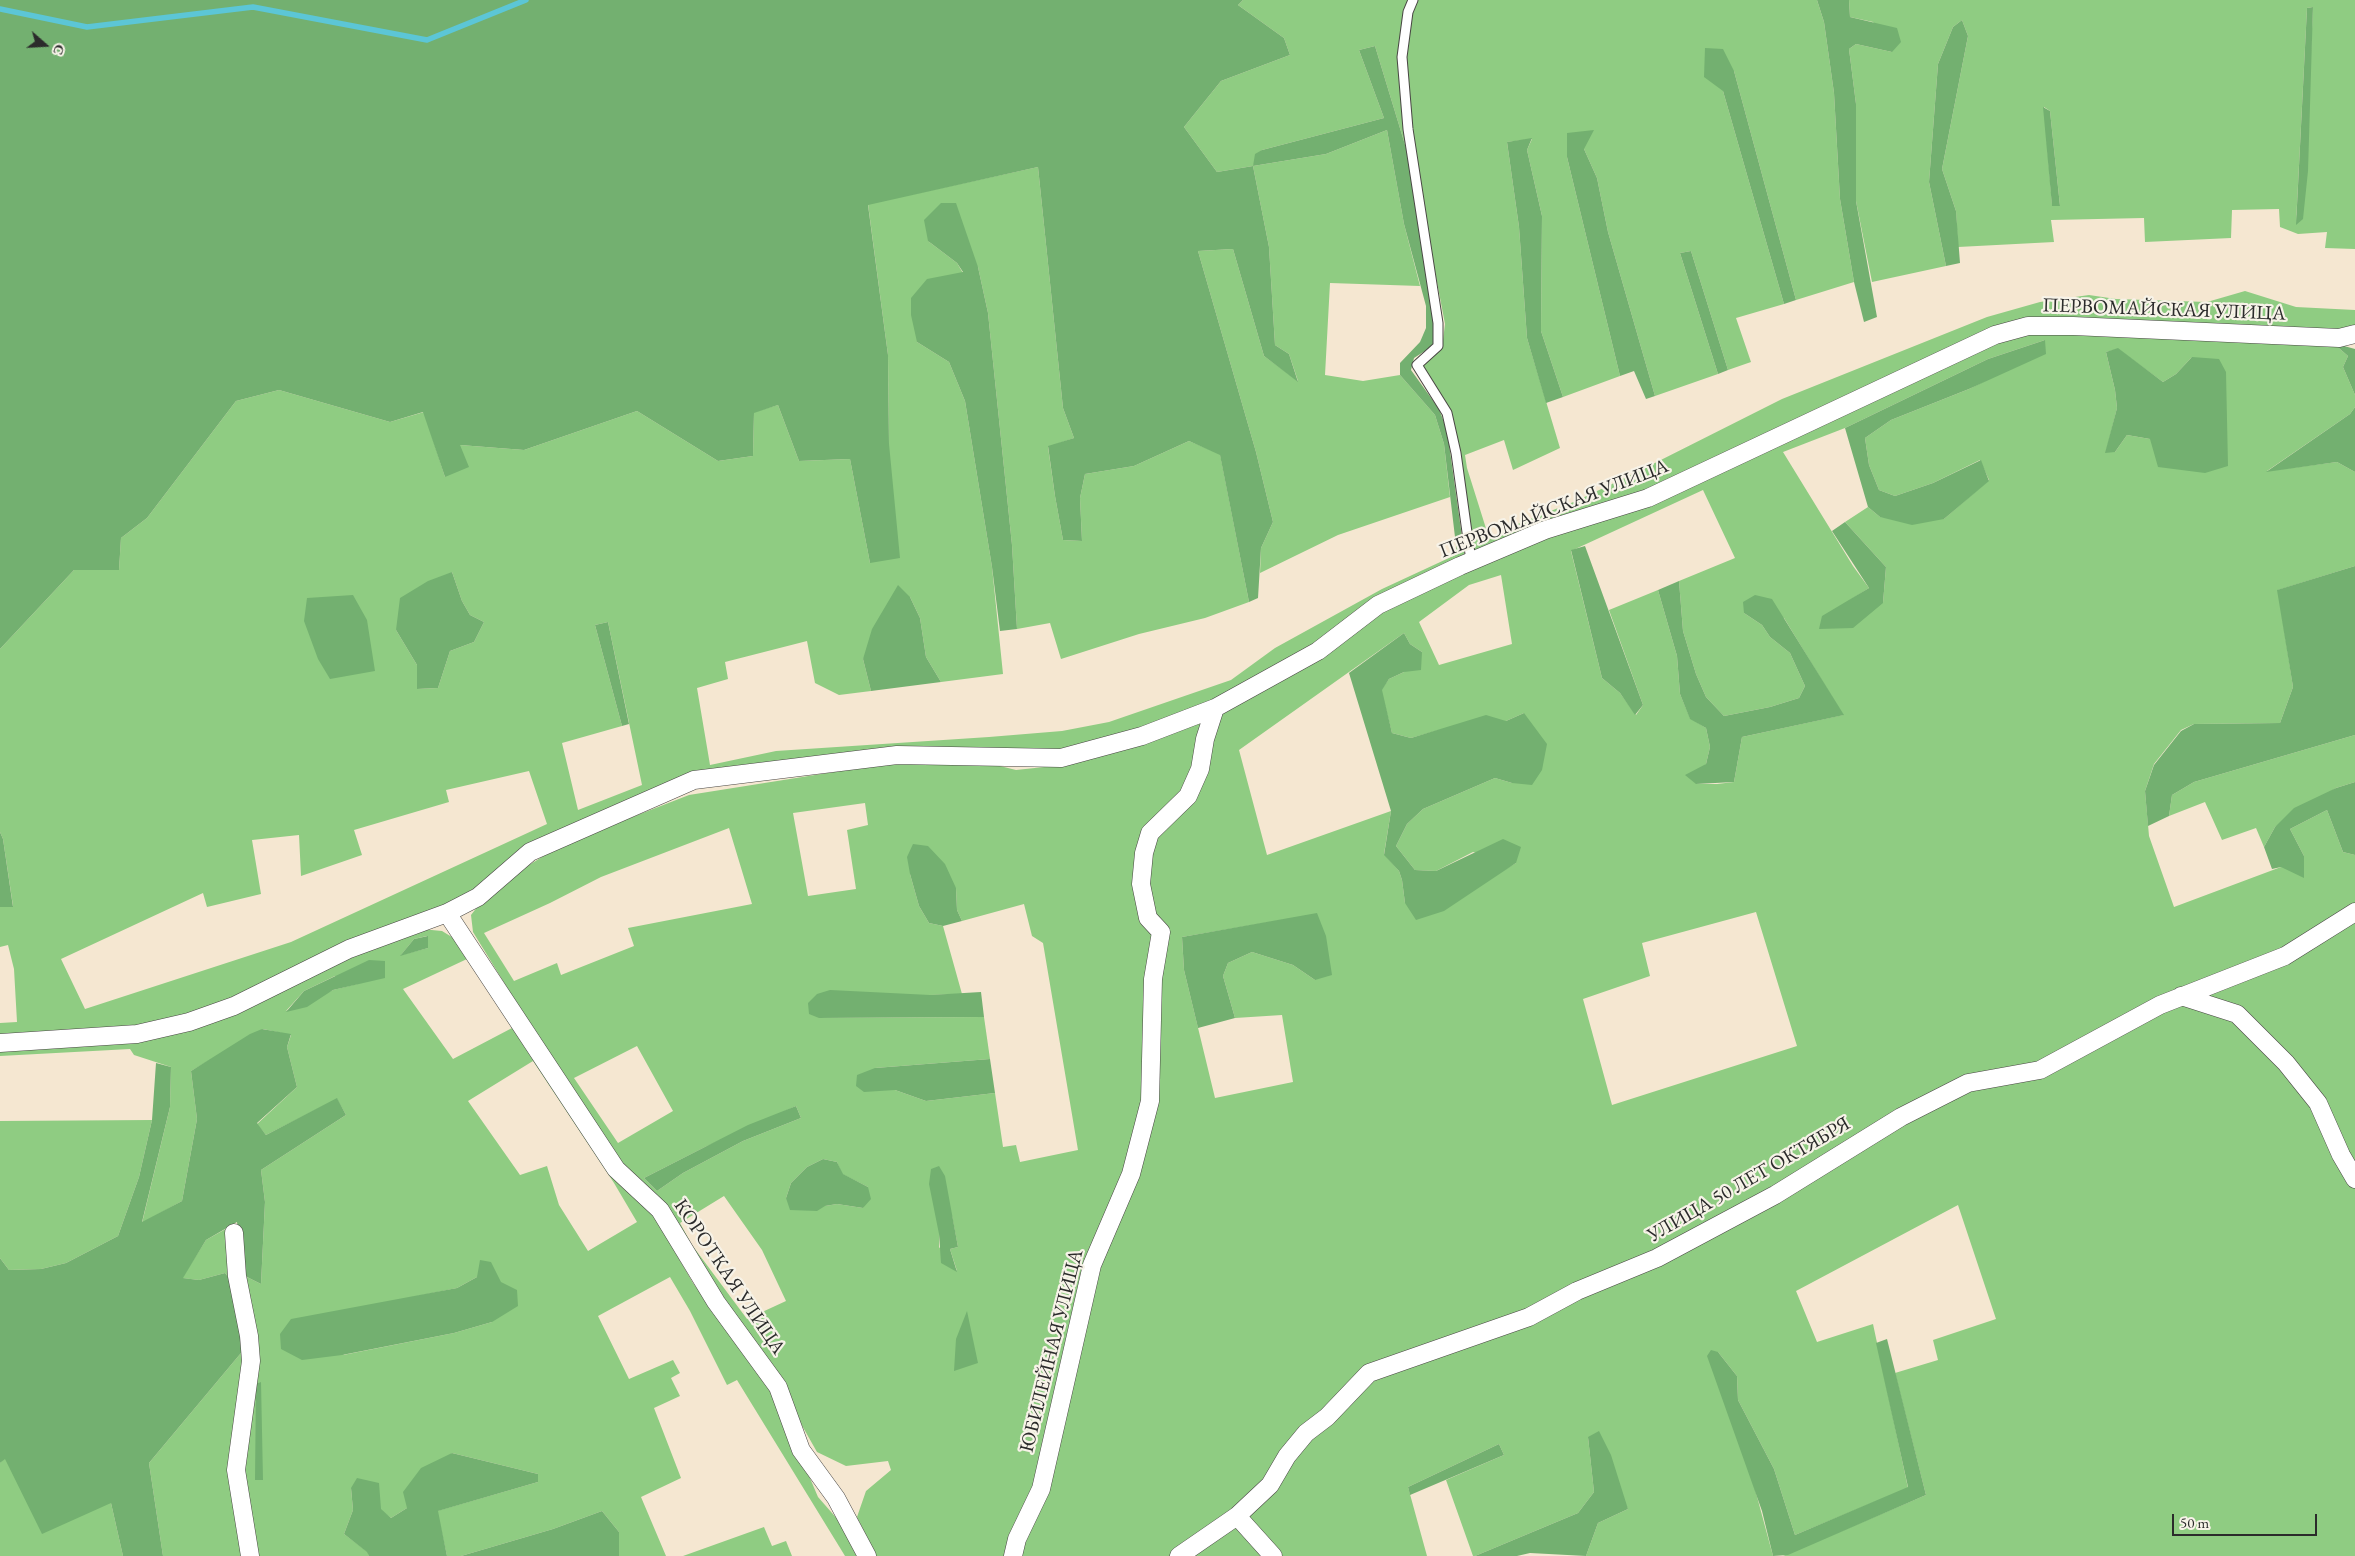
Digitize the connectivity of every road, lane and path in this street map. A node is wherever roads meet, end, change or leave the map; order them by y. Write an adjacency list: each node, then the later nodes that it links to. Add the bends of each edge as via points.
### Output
1 (1413, 0): 3 (lane, via 1408,12 1402,57 1408,129 1438,323 1438,346 1418,365 1447,413)
2 (2350, 339): 3 (street, ПЕРВОМАЙСКАЯ УЛИЦА, via 2028,326 1995,335 1648,498 1546,530)
3 (1471, 561): 4 (street, ПЕРВОМАЙСКАЯ УЛИЦА, via 1378,605 1318,651)
4 (1215, 708): 6 (street, ПЕРВОМАЙСКАЯ УЛИЦА, via 1142,736 1062,758 898,754 694,780 530,852 478,897); 14 (street, ЮБИЛЕЙНАЯ УЛИЦА, via 1200,769 1188,796 1150,833 1144,854 1141,884 1148,918 1161,932 1152,979 1150,1101 1131,1174 1092,1265 1040,1489 1017,1539)
5 (2355, 912): 7 (street, УЛИЦА 50 ЛЕТ ОКТЯБРЯ, via 2285,956)
6 (447, 913): 8 (street, ПЕРВОМАЙСКАЯ УЛИЦА, via 349,949 234,1006 189,1022 136,1034); 13 (street, КОРОТКАЯ УЛИЦА, via 616,1169 660,1210 716,1302 778,1387 801,1450 836,1498)
7 (2181, 996): 9 (street, via 2237,1014 2286,1063 2318,1102); 11 (street, УЛИЦА 50 ЛЕТ ОКТЯБРЯ, via 2040,1070 1968,1084 1900,1117 1775,1195 1657,1258 1577,1291 1529,1317 1369,1373 1327,1418 1306,1433 1287,1456 1270,1485)
8 (0, 1043)
9 (2355, 1179)
10 (234, 1232): 12 (street, via 237,1276 251,1362 236,1470)
11 (1237, 1516): 15 (street, УЛИЦА 50 ЛЕТ ОКТЯБРЯ); 16 (street)
12 (250, 1556)
13 (867, 1556)
14 (1013, 1556)
15 (1179, 1556)
16 (1273, 1556)

